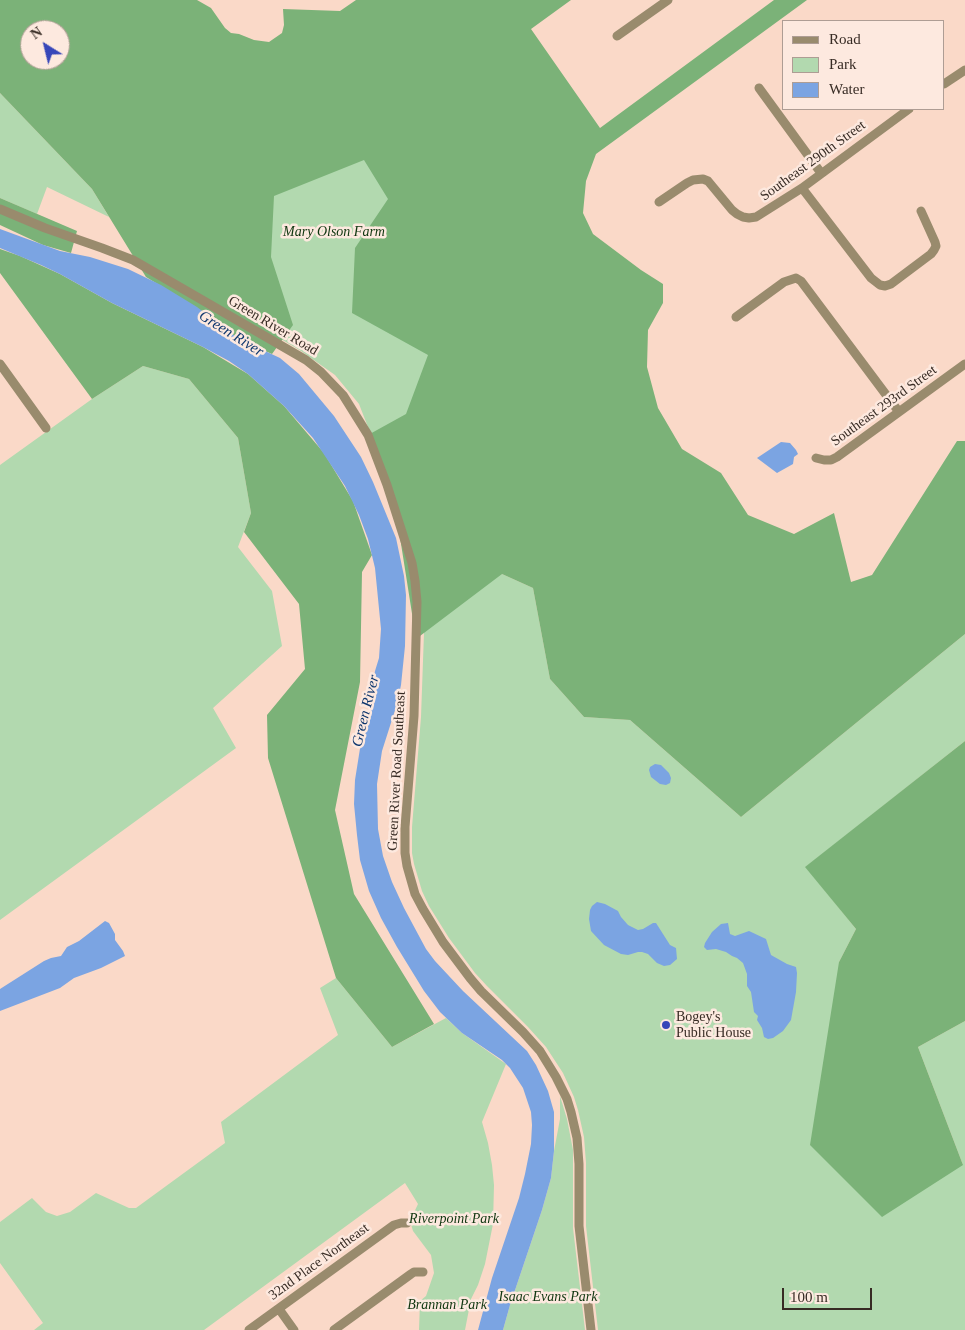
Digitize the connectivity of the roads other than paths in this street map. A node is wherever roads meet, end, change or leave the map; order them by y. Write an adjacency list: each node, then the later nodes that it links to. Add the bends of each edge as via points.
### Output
1 (668, 0): 2 (street)
2 (617, 36)
3 (965, 70): 4 (street)
4 (945, 83)
5 (759, 88): 7 (street)
6 (908, 110): 7 (street, Southeast 290th Street)
7 (821, 173): 8 (street, Southeast 290th Street)
8 (802, 188): 9 (street, Southeast 290th Street, via 756,217 749,218 732,210 713,186 703,179 687,183); 11 (street, via 871,278 885,286 931,254 936,246)
9 (660, 202)
10 (0, 210): 18 (street, Green River Road, via 133,260 306,360 330,380 368,435 387,485 416,581)
11 (921, 211)
12 (736, 317): 15 (street, via 784,282 796,278 805,285)
13 (0, 364): 16 (street)
14 (964, 368): 15 (street, Southeast 293rd Street)
15 (899, 412): 17 (street, Southeast 293rd Street, via 837,457 831,460)
16 (46, 428)
17 (816, 458)
18 (416, 639): 25 (street, Green River Road Southeast, via 414,716 404,842 406,866 415,894 443,942 481,991 540,1051 567,1099 579,1164 579,1233)
19 (407, 1224): 21 (street, 32nd Place Northeast, via 394,1225)
20 (423, 1272): 24 (street, via 414,1272)
21 (279, 1309): 22 (street, 32nd Place Northeast); 23 (street)
22 (250, 1330)
23 (294, 1330)
24 (334, 1330)
25 (591, 1330)

